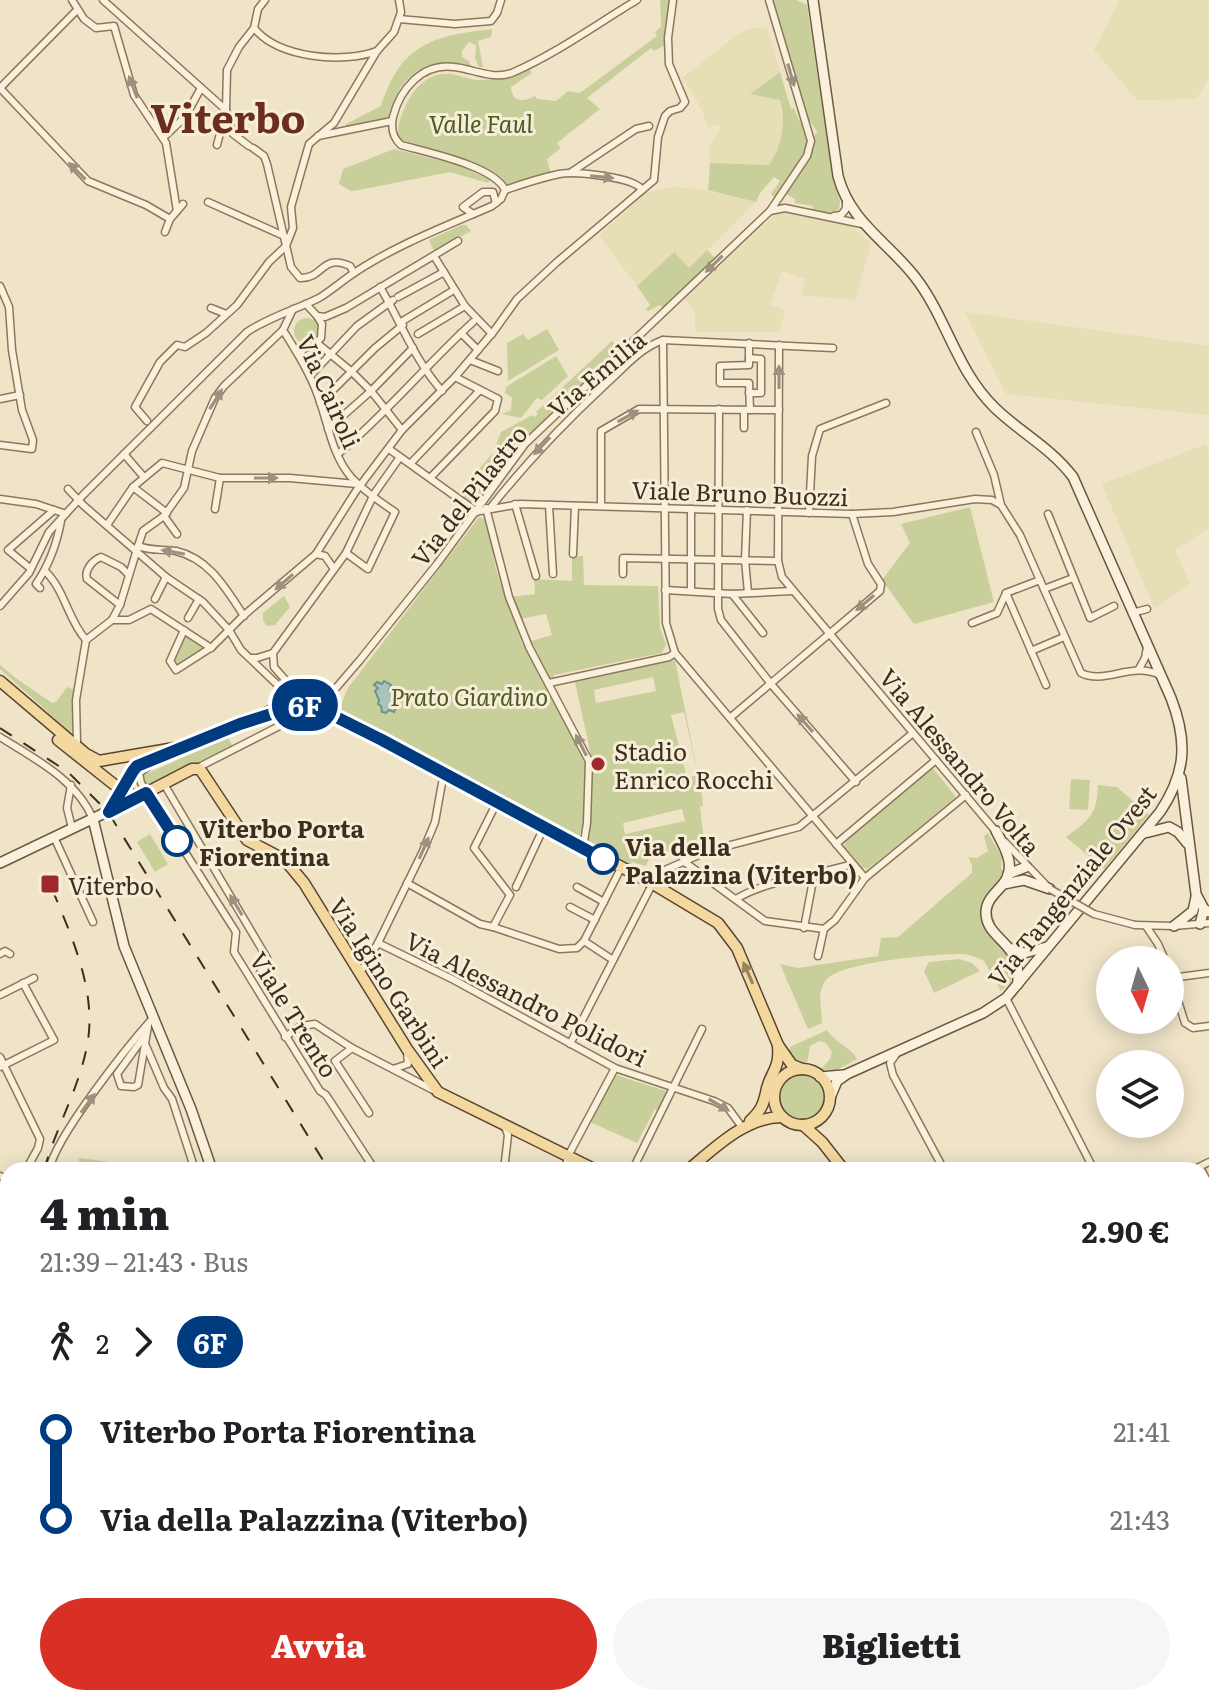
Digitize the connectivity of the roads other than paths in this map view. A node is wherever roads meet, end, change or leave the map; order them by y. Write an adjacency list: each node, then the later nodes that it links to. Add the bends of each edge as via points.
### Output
1 (72, 0): 10 (street)
2 (265, 0): 12 (street)
3 (399, 0): 11 (street)
4 (501, 0): 11 (street, via 491,21)
5 (637, 0): 17 (street, via 513,73 483,74 452,66 426,71 411,82)
6 (673, 0): 28 (street, via 669,64 685,102 665,116 654,180)
7 (769, 0): 34 (street, Via del Pilastro, one-way to 34, via 811,141 807,156)
8 (813, 0): 29 (main road, Via Tangenziale Ovest, via 838,176)
9 (105, 1): 15 (street)
10 (77, 10): 14 (street); 22 (street, one-way to 10, via 134,95 114,26 96,28)
11 (399, 19): 13 (street)
12 (254, 28): 13 (street, via 289,51 348,59); 16 (street, via 227,70)
13 (377, 51): 21 (street, via 334,123)
14 (0, 88): 37 (street, one-way to 14, via 88,181)
15 (201, 88): 16 (street); 22 (street, via 185,117)
16 (226, 110): 19 (street); 20 (street)
17 (392, 121): 21 (street); 25 (street, via 393,136 401,145 456,160)
18 (649, 126): 24 (street, via 636,129)
19 (221, 134): 20 (street); 23 (street)
20 (233, 134): 40 (street, via 264,156)
21 (318, 136): 42 (street, via 309,144)
22 (163, 138): 33 (street)
23 (217, 145)
24 (570, 173): 27 (street); 28 (street, one-way to 28, via 627,179)
25 (498, 180): 26 (street, via 496,188); 27 (street)
26 (488, 190): 31 (street); 35 (street, via 463,207)
27 (505, 190): 31 (street)
28 (642, 190): 62 (street, via 517,299)
29 (846, 199): 36 (street, via 841,215); 38 (main road, Via Tangenziale Ovest)
30 (208, 202): 40 (street)
31 (496, 203): 35 (street)
32 (183, 204): 33 (street)
33 (177, 211): 37 (street)
34 (770, 211): 36 (street, via 785,208); 129 (street, Via del Pilastro, one-way to 129, via 525,444)
35 (473, 214): 45 (street)
36 (831, 217): 38 (street)
37 (170, 219): 39 (street)
38 (862, 224): 175 (main road, Via Tangenziale Ovest, via 918,281 977,388 1059,458 1073,477)
39 (165, 232)
40 (284, 236): 42 (street)
41 (458, 241): 43 (street)
42 (286, 246): 45 (street, via 300,278 335,261); 54 (street)
43 (434, 256): 44 (street); 47 (street)
44 (444, 272): 48 (street); 49 (street)
45 (354, 273): 50 (street)
46 (0, 286): 56 (street)
47 (380, 287): 49 (street); 55 (street, via 346,308)
48 (454, 290): 51 (street); 59 (street)
49 (393, 300): 59 (street); 73 (street, via 357,326)
50 (306, 304): 53 (street); 55 (street)
51 (465, 306): 62 (street); 63 (street)
52 (211, 308): 54 (street)
53 (293, 309): 60 (street, Via Cairoli); 102 (street, via 247,332)
54 (226, 314): 95 (street, via 160,362 135,407)
55 (317, 316): 67 (street, via 323,332)
56 (10, 320): 57 (street); 64 (street)
57 (0, 321)
58 (473, 322): 61 (street)
59 (402, 324): 63 (street); 79 (street)
60 (283, 330): 74 (street, Via Cairoli); 106 (street, one-way to 60, via 192,451 215,398)
61 (461, 333): 72 (street); 77 (street)
62 (492, 334): 72 (street)
63 (414, 337): 70 (street)
64 (11, 340): 66 (street); 86 (street)
65 (663, 340): 68 (street); 90 (street); 122 (street, Via Emilia, one-way to 122, via 635,357 573,414)
66 (1, 342)
67 (317, 343): 73 (street); 74 (street, via 302,349)
68 (749, 343): 69 (street); 75 (street)
69 (779, 345): 71 (street); 94 (street, Via Alessandro Volta, one-way to 69)
70 (413, 348): 77 (street); 83 (street)
71 (833, 348)
72 (478, 350): 76 (street)
73 (332, 355): 79 (street); 80 (street)
74 (301, 358): 80 (street, Via Cairoli)
75 (749, 358): 85 (street, via 761,359 761,393); 85 (street, via 749,365 720,366 720,383 749,383)
76 (470, 360): 78 (street); 81 (street)
77 (424, 370): 84 (street); 92 (street)
78 (498, 371)
79 (353, 374): 83 (street); 88 (street)
80 (310, 376): 88 (street, Via Cairoli)
81 (455, 377): 82 (street); 84 (street)
82 (480, 390): 105 (street); 109 (street, via 498,399 495,411)
83 (371, 391): 92 (street); 97 (street)
84 (442, 391): 98 (street)
85 (749, 393): 93 (street)
86 (20, 395): 87 (street); 100 (street, via 32,449)
87 (0, 399)
88 (320, 403): 97 (street, Via Cairoli)
89 (886, 403): 130 (street, via 820,429 812,456)
90 (663, 409): 91 (street); 120 (street, one-way to 90, via 601,431 639,409); 121 (street)
91 (719, 409): 93 (street); 125 (street)
92 (387, 410): 98 (street); 103 (street)
93 (747, 410): 94 (street); 96 (street)
94 (779, 410): 128 (street, Via Alessandro Volta)
95 (147, 421)
96 (744, 428)
97 (328, 429): 103 (street, Via Cairoli)
98 (402, 430): 101 (street)
99 (976, 432): 118 (street)
100 (0, 445)
101 (389, 449): 104 (street); 110 (street)
102 (124, 454): 107 (street); 115 (street)
103 (338, 454): 110 (street, Via Cairoli)
104 (400, 457): 105 (street); 113 (street)
105 (411, 463): 109 (street)
106 (189, 472): 107 (street, via 162,463); 108 (street); 132 (street)
107 (143, 476): 111 (street)
108 (220, 478): 110 (street, one-way to 110); 123 (street)
109 (430, 478): 129 (street)
110 (361, 485): 113 (street, Via Cairoli); 142 (street)
111 (133, 487): 132 (street); 136 (street)
112 (68, 489): 115 (street)
113 (372, 497): 140 (street); 140 (street, Via Cairoli, via 395,512 368,569)
114 (0, 499): 126 (street)
115 (78, 500): 131 (street); 136 (street)
116 (515, 504): 117 (street, Viale Bruno Buozzi); 122 (street, Viale Bruno Buozzi); 156 (street)
117 (549, 505): 119 (street, Viale Bruno Buozzi); 153 (street)
118 (1001, 505): 133 (street, Viale Bruno Buozzi, via 981,498); 159 (street)
119 (575, 506): 120 (street, Viale Bruno Buozzi); 143 (street)
120 (601, 506): 121 (street, Viale Bruno Buozzi)
121 (664, 507): 124 (street, Viale Bruno Buozzi); 144 (street)
122 (488, 508): 129 (street, Viale Bruno Buozzi); 195 (street, via 509,597)
123 (215, 509)
124 (691, 509): 125 (street, Viale Bruno Buozzi); 145 (street)
125 (720, 509): 127 (street, Viale Bruno Buozzi); 146 (street)
126 (53, 510): 131 (street); 138 (street)
127 (747, 510): 128 (street, Viale Bruno Buozzi); 147 (street)
128 (779, 511): 130 (street, Viale Bruno Buozzi); 148 (street, Via Alessandro Volta)
129 (477, 512): 199 (street, Via del Pilastro, via 336,688)
130 (809, 513): 133 (street, Viale Bruno Buozzi)
131 (66, 514): 135 (street)
132 (166, 514): 137 (street); 139 (street, via 143,531)
133 (852, 514): 183 (street, one-way to 183, via 880,591)
134 (1048, 514): 158 (street)
135 (61, 521): 151 (street, via 49,532); 152 (street)
136 (107, 525): 139 (street)
137 (177, 534)
138 (8, 550): 141 (street); 151 (street)
139 (136, 551): 149 (street); 155 (street); 157 (street); 176 (street, one-way to 139, via 198,559 180,552)
140 (346, 553): 150 (street)
141 (0, 554)
142 (316, 554): 150 (street, via 325,556); 176 (street, one-way to 176)
143 (573, 554)
144 (664, 559): 145 (street); 154 (street, via 623,558); 162 (street)
145 (690, 559): 146 (street); 163 (street)
146 (719, 560): 147 (street); 165 (street)
147 (745, 560): 148 (street); 166 (street)
148 (778, 561): 164 (street, Via Alessandro Volta)
149 (121, 567): 155 (street); 171 (street, via 99,557 86,571 87,579)
150 (334, 569): 189 (street)
151 (30, 571): 172 (street)
152 (45, 571): 160 (street, via 36,584); 185 (street)
153 (553, 574)
154 (623, 574)
155 (128, 576): 171 (street)
156 (536, 576)
157 (166, 577): 169 (street); 170 (street)
158 (1073, 578): 161 (street); 173 (street, via 1090,618)
159 (1040, 580): 161 (street); 167 (street)
160 (40, 588)
161 (1044, 589): 184 (street)
162 (665, 590): 163 (street); 190 (street, via 666,623)
163 (691, 591): 165 (street)
164 (792, 591): 166 (street); 183 (street, Via Alessandro Volta)
165 (719, 593): 168 (street); 196 (street, via 721,620)
166 (748, 593): 168 (street)
167 (1006, 593): 179 (street, via 997,613); 188 (street)
168 (732, 594): 182 (street)
169 (155, 599)
170 (199, 599): 177 (street); 181 (street)
171 (120, 605): 178 (street)
172 (0, 606)
173 (1114, 606)
174 (1147, 609): 175 (street)
175 (1132, 613): 186 (main road, Via Tangenziale Ovest)
176 (244, 616): 181 (street)
177 (188, 618)
178 (112, 620): 180 (street, via 129,620 151,609); 185 (street)
179 (972, 623)
180 (183, 629): 187 (street); 187 (street, via 170,661 176,670)
181 (229, 630): 187 (street); 191 (street)
182 (763, 633)
183 (829, 633): 196 (street); 204 (street, Via Alessandro Volta)
184 (1064, 637): 188 (street); 192 (street, via 1084,675)
185 (86, 640): 207 (street, via 76,700)
186 (1147, 644): 192 (street); 193 (main road, Via Tangenziale Ovest)
187 (211, 648)
188 (1031, 651): 197 (street)
189 (273, 653): 191 (street); 199 (street, via 274,667)
190 (675, 653): 195 (street); 202 (street)
191 (250, 658): 203 (street, via 286,696)
192 (1139, 669): 193 (street)
193 (1161, 676): 211 (main road, Via Tangenziale Ovest, via 1180,730)
194 (0, 681): 207 (main road)
195 (549, 683): 229 (street, one-way to 195, via 589,761)
196 (771, 684): 202 (street); 213 (street, one-way to 196)
197 (1046, 685)
198 (0, 688): 212 (main road)
199 (303, 700): 200 (main road); 201 (main road)
200 (333, 716): 209 (street, via 303,714); 210 (main road)
201 (264, 717): 203 (main road); 209 (street, via 269,731 200,762)
202 (731, 717): 220 (street)
203 (240, 724): 206 (main road)
204 (913, 733): 208 (street, Via Alessandro Volta); 213 (street)
205 (0, 737): 214 (street)
206 (192, 745): 207 (main road, via 99,761); 215 (street, via 142,769 138,778); 216 (main road, via 137,766)
207 (78, 747)
208 (936, 760): 217 (street, Via Alessandro Volta); 227 (street)
209 (196, 769): 215 (main road); 267 (main road, Via Igino Garbini, via 247,840 285,860 304,883)
210 (444, 772): 218 (main road); 238 (street, one-way to 210, via 435,822)
211 (1180, 773): 225 (main road, Via Tangenziale Ovest, via 1173,793); 228 (main road)
212 (103, 777): 216 (main road); 219 (main road, via 111,787)
213 (856, 782): 220 (street)
214 (71, 785): 221 (street); 223 (street, via 67,808)
215 (149, 789): 216 (main road); 219 (main road); 266 (street, Viale Trento, one-way to 215, via 267,958); 280 (street, Viale Trento, via 236,932 234,952)
216 (121, 790): 219 (main road)
217 (966, 795): 224 (street, Via Alessandro Volta); 236 (street)
218 (497, 802): 222 (main road); 253 (street, via 474,848 510,895)
219 (111, 808): 221 (main road)
220 (812, 817): 227 (street); 230 (street, via 799,827)
221 (93, 819): 223 (main road); 276 (main road, via 119,931)
222 (544, 827): 229 (main road); 240 (street)
223 (73, 829): 226 (main road)
224 (996, 831): 233 (street, Via Alessandro Volta); 237 (main road, via 1008,853)
225 (1142, 835): 228 (main road, via 1169,827); 260 (main road, Via Tangenziale Ovest)
226 (54, 837): 231 (main road); 248 (street)
227 (836, 844): 232 (street)
228 (1188, 846): 246 (main road)
229 (583, 848): 234 (main road)
230 (683, 861): 239 (street, via 658,873); 243 (street)
231 (0, 863)
232 (852, 864): 235 (street); 236 (street)
233 (1026, 867): 237 (main road); 242 (street, Via Alessandro Volta)
234 (621, 868): 239 (main road); 244 (street)
235 (814, 875): 243 (street, via 748,891); 254 (street)
236 (865, 878): 255 (street)
237 (1008, 880): 242 (main road); 261 (main road, via 989,901 987,918)
238 (407, 883): 253 (street); 258 (street)
239 (653, 884): 265 (street); 283 (main road, one-way to 239, via 729,935 708,916)
240 (516, 887)
241 (577, 887): 244 (street)
242 (1050, 889): 250 (street, Via Alessandro Volta, bridge, via 1094,914)
243 (736, 899): 254 (street, via 765,921)
244 (604, 902): 247 (street)
245 (570, 907): 247 (street)
246 (1202, 911): 249 (main road); 252 (main road)
247 (595, 920): 257 (street)
248 (93, 922)
249 (1204, 924): 252 (street, Via Alessandro Volta)
250 (1146, 926): 251 (street, Via Alessandro Volta); 259 (street)
251 (1156, 926): 252 (street, Via Alessandro Volta); 256 (street)
252 (1171, 926): 256 (street)
253 (493, 927): 257 (street, via 559,949 577,948)
254 (804, 928): 255 (street)
255 (824, 929): 264 (street)
256 (1161, 935): 259 (street)
257 (584, 941): 265 (street)
258 (378, 943): 267 (street); 282 (street, Via Alessandro Polidori)
259 (1158, 944)
260 (1050, 945): 261 (main road, via 1024,953); 272 (main road, Via Tangenziale Ovest)
261 (1009, 948): 272 (main road)
262 (0, 954): 263 (street)
263 (10, 954)
264 (818, 956)
265 (613, 960): 282 (street)
266 (260, 973)
267 (360, 973): 286 (main road, Via Igino Garbini)
268 (1209, 973): 269 (street)
269 (1184, 975)
270 (34, 978): 271 (street)
271 (23, 983): 273 (street); 288 (street, via 54,1040)
272 (1018, 985): 274 (main road, Via Tangenziale Ovest)
273 (0, 995)
274 (1006, 998): 285 (main road, Via Tangenziale Ovest); 319 (street)
275 (1184, 1020): 277 (street, via 1193,1028)
276 (150, 1021): 279 (street); 308 (street, one-way to 276); 310 (main road)
277 (1209, 1026)
278 (702, 1029): 294 (street)
279 (146, 1034): 281 (street); 281 (street, via 117,1074 121,1086 138,1085)
280 (285, 1037): 284 (street, via 315,1024); 311 (street, Viale Trento)
281 (146, 1042): 309 (street)
282 (570, 1044): 289 (street, Via Alessandro Polidori)
283 (778, 1045): 291 (main road, via 792,1065); 302 (main road, via 766,1100)
284 (352, 1048): 290 (street); 297 (street, via 335,1061)
285 (901, 1048): 292 (main road, Via Tangenziale Ovest); 318 (street, via 890,1063 893,1075)
286 (407, 1049): 290 (street, via 408,1064); 295 (main road, Via Igino Garbini)
287 (0, 1057): 288 (street)
288 (2, 1066): 307 (street, via 40,1139)
289 (615, 1068): 294 (street, Via Alessandro Polidori); 306 (street)
290 (393, 1069): 295 (street)
291 (802, 1069): 293 (main road); 298 (main road, via 791,1071 776,1087 776,1108)
292 (847, 1074): 293 (main road); 296 (main road, via 837,1081)
293 (820, 1077): 296 (main road)
294 (674, 1089): 302 (street, Via Alessandro Polidori, one-way to 302, via 728,1108); 315 (street)
295 (438, 1092): 301 (main road, Via Igino Garbini)
296 (830, 1098): 299 (main road)
297 (369, 1113)
298 (782, 1117): 300 (main road); 302 (main road)
299 (822, 1117): 300 (main road); 305 (main road)
300 (803, 1125): 305 (main road)
301 (504, 1126): 303 (main road, Via Igino Garbini); 304 (street)
302 (742, 1127): 316 (main road)
303 (520, 1133): 304 (street); 306 (main road, Via Igino Garbini)
304 (507, 1142): 312 (street)
305 (822, 1142): 317 (main road)
306 (568, 1156): 313 (street); 314 (main road, Via Igino Garbini)
307 (30, 1162)
308 (50, 1162)
309 (192, 1162)
310 (209, 1162)
311 (371, 1162)
312 (505, 1162)
313 (567, 1162)
314 (580, 1162)
315 (637, 1162)
316 (698, 1162)
317 (836, 1162)
318 (940, 1162)
319 (1090, 1162)

